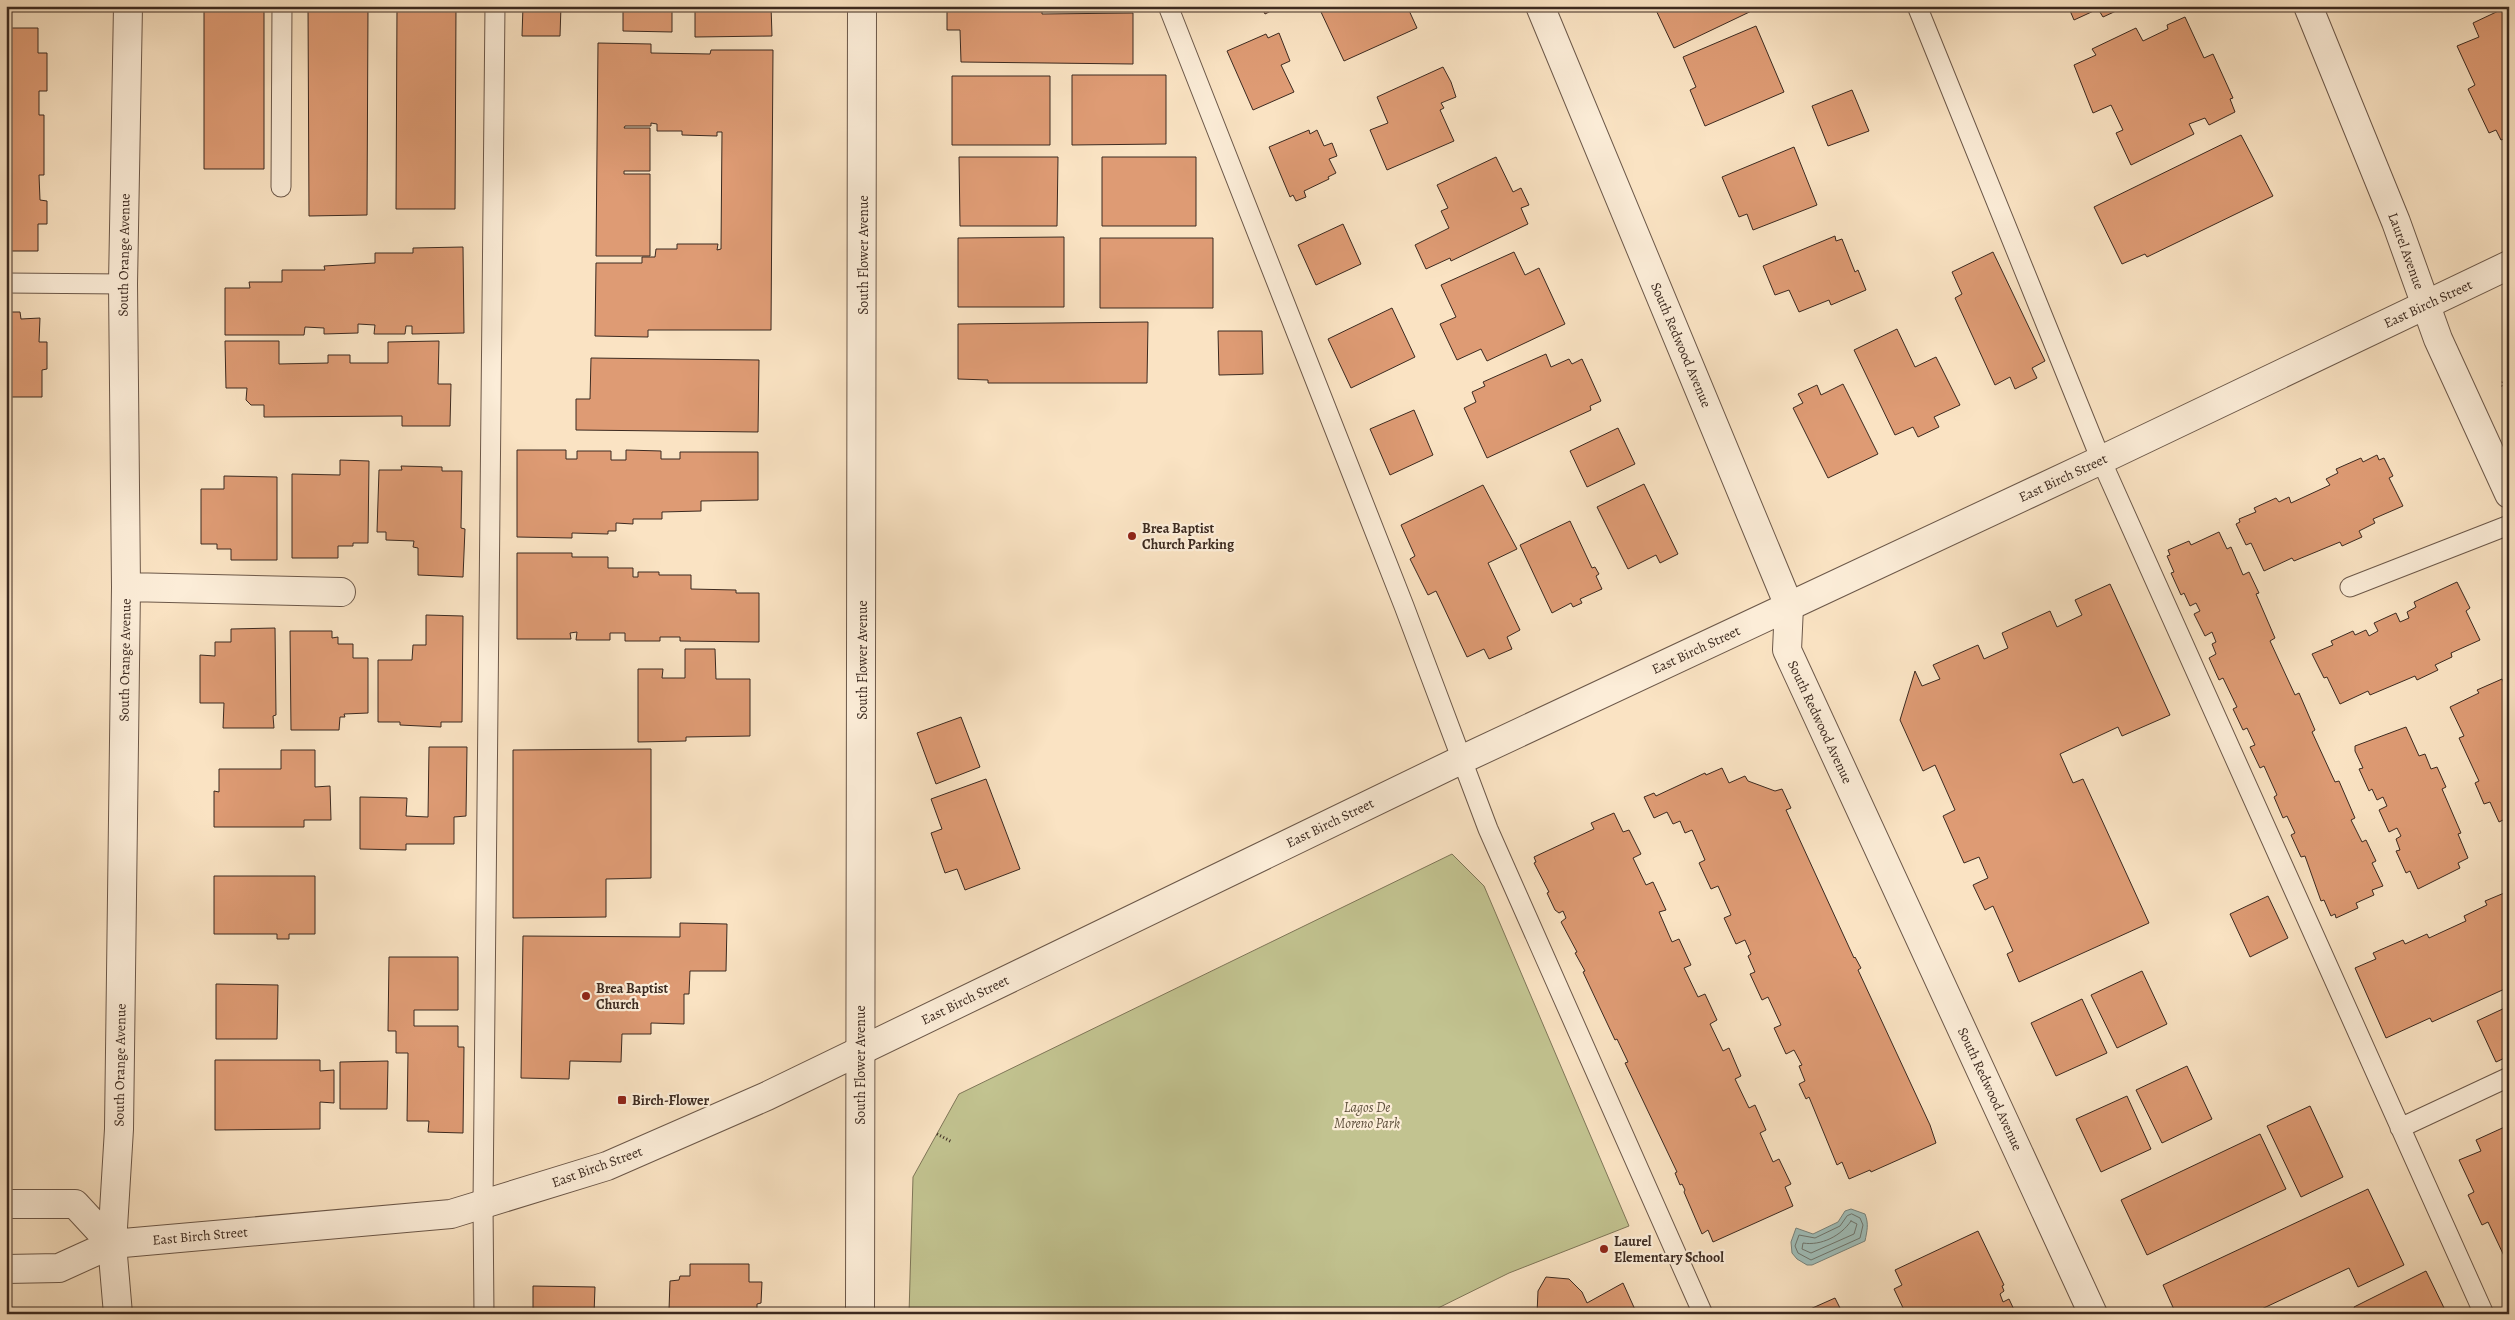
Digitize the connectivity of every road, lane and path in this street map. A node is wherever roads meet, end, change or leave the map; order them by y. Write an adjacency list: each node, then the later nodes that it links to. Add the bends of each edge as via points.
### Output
1 (128, 6): 12 (street, South Orange Avenue)
2 (282, 6): 9 (lane)
3 (495, 6): 30 (lane)
4 (862, 6): 24 (street, South Flower Avenue)
5 (1168, 6): 23 (lane)
6 (1540, 6): 22 (street, South Redwood Avenue)
7 (1917, 6): 16 (lane)
8 (2308, 6): 13 (street, Laurel Avenue, via 2396,222)
9 (281, 187)
10 (2509, 265): 13 (street, East Birch Street)
11 (6, 284): 12 (lane)
12 (123, 284): 19 (street, South Orange Avenue)
13 (2425, 305): 16 (street, East Birch Street); 17 (street, Laurel Avenue)
14 (2509, 373): 15 (path, via 2502,384)
15 (2506, 391)
16 (2101, 460): 22 (street, East Birch Street); 26 (lane)
17 (2509, 494)
18 (2509, 525): 20 (lane)
19 (126, 587): 21 (street); 31 (street, South Orange Avenue, via 119,1128)
20 (2350, 587)
21 (341, 592)
22 (1789, 606): 23 (street, East Birch Street); 37 (street, South Redwood Avenue, via 1787,650)
23 (1462, 759): 24 (street, East Birch Street); 36 (lane, via 1488,829)
24 (860, 1050): 30 (street, East Birch Street, via 767,1096 606,1166); 35 (street, South Flower Avenue)
25 (2509, 1077): 26 (lane)
26 (2400, 1128): 38 (lane)
27 (937, 1134): 28 (path)
28 (952, 1142)
29 (6, 1204): 31 (street, via 75,1204)
30 (483, 1204): 31 (street, East Birch Street, via 451,1214); 34 (lane)
31 (112, 1244): 32 (street, East Birch Street, via 59,1268); 33 (street, South Orange Avenue)
32 (6, 1269)
33 (118, 1314)
34 (484, 1314)
35 (860, 1314)
36 (1703, 1314)
37 (2093, 1314)
38 (2484, 1314)

